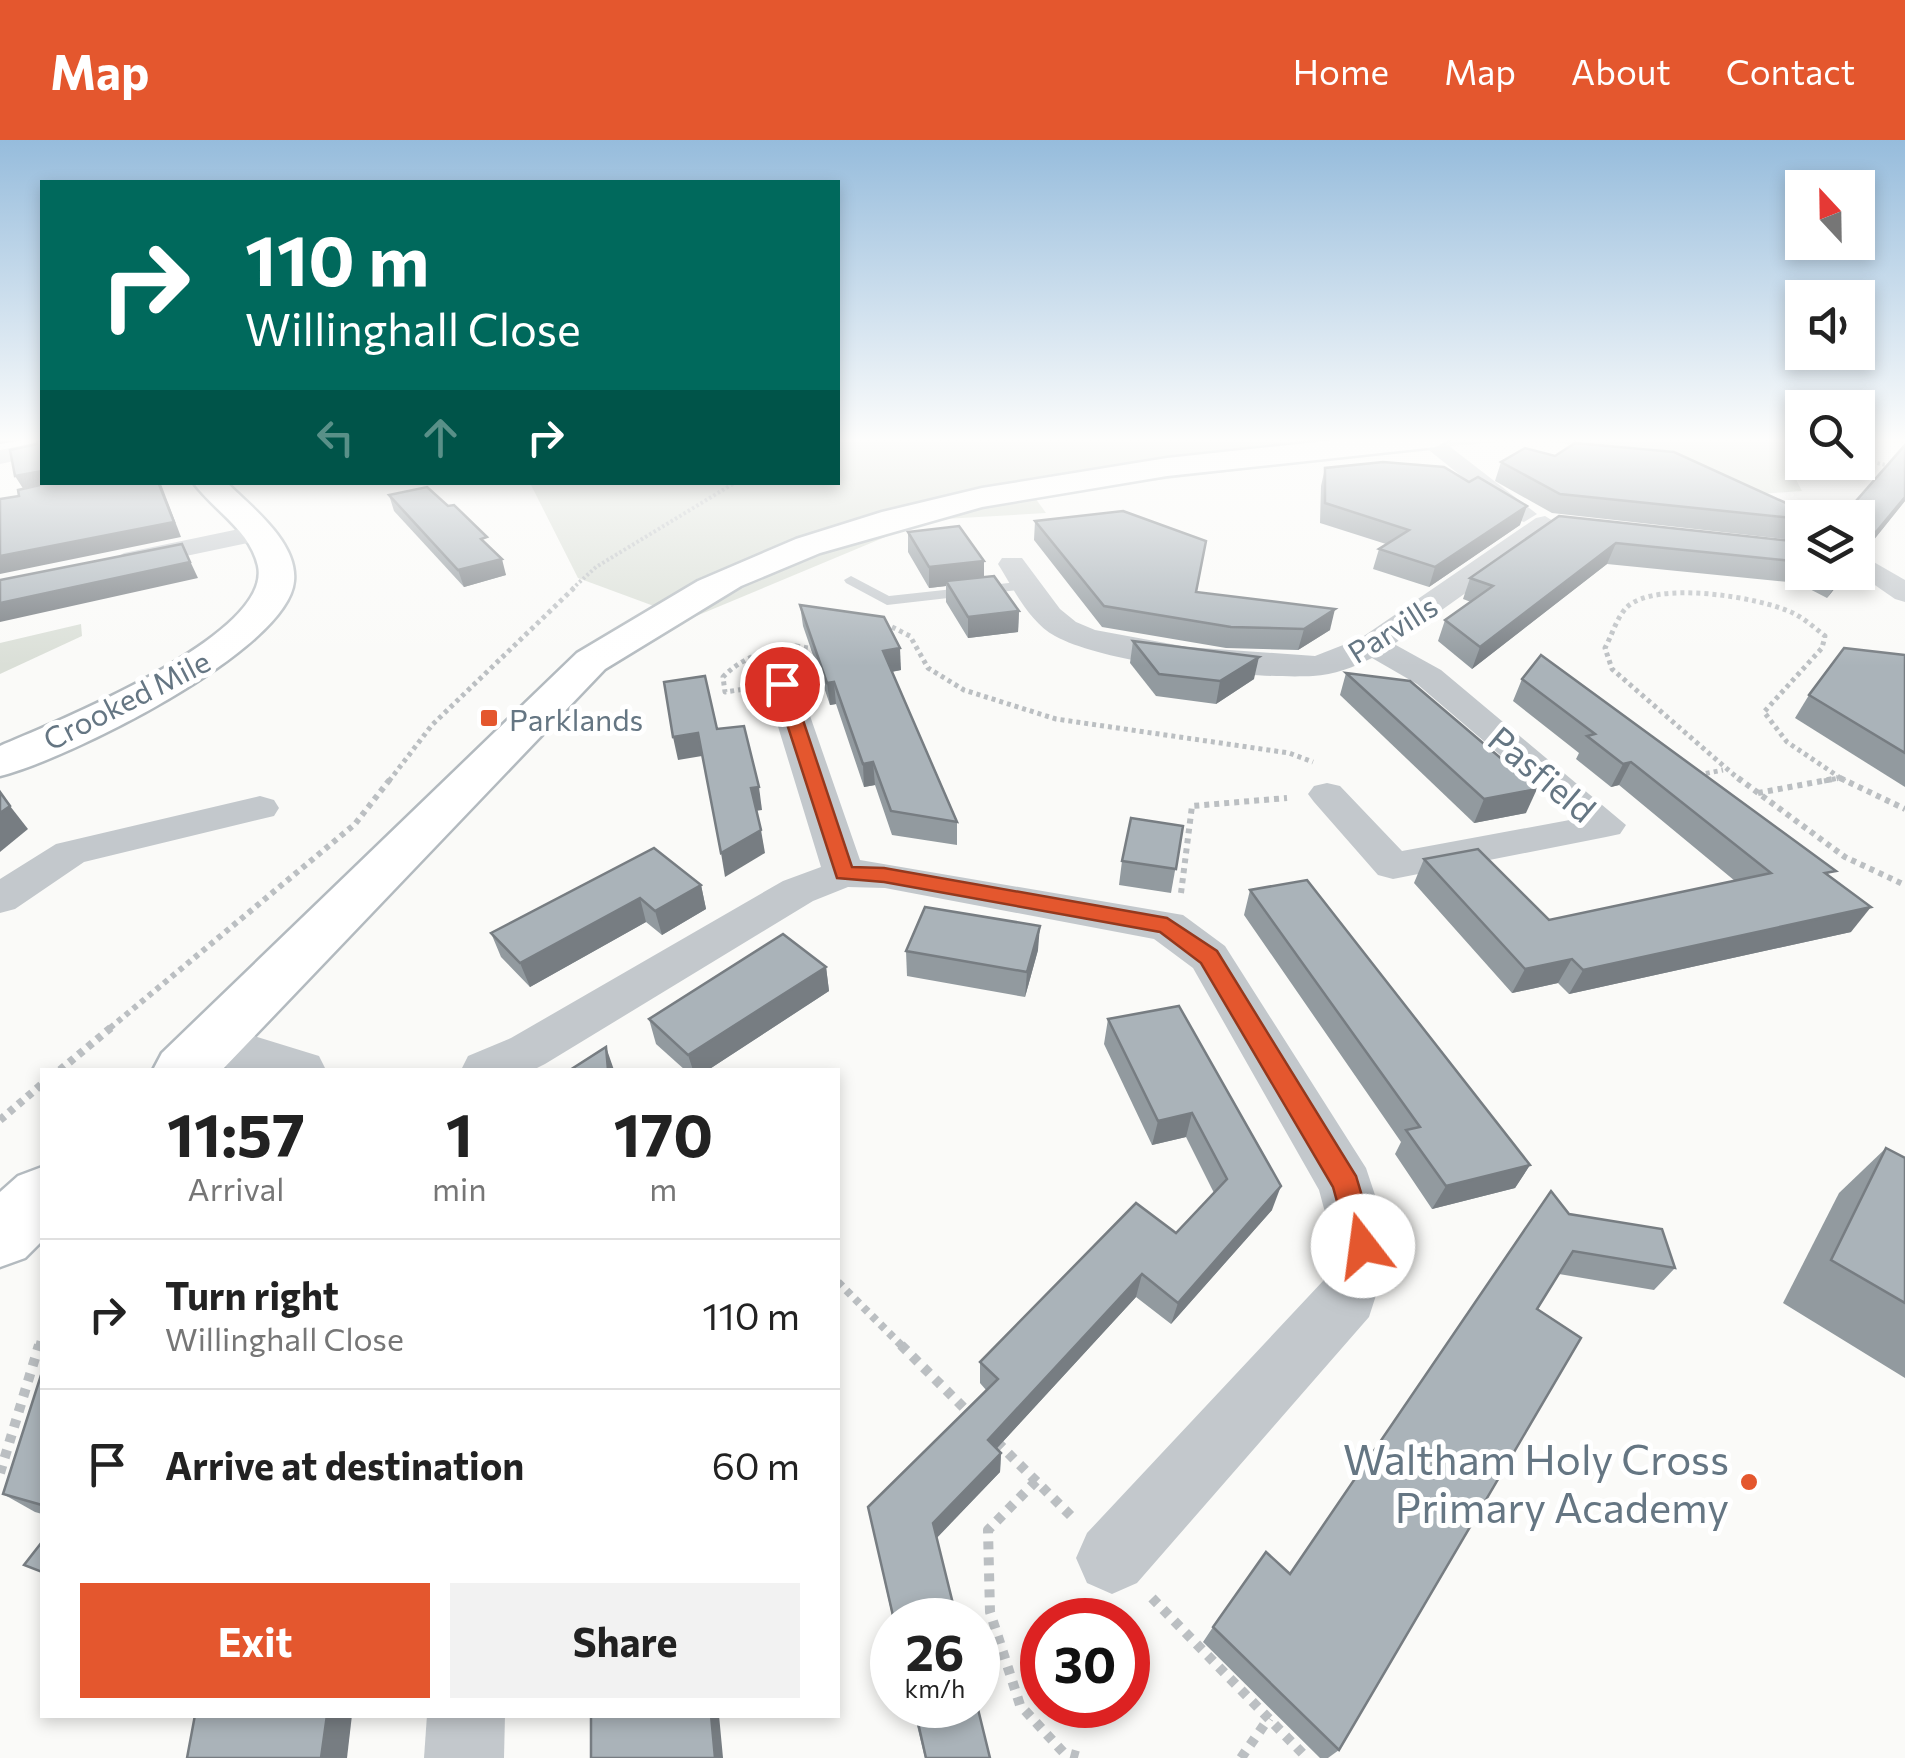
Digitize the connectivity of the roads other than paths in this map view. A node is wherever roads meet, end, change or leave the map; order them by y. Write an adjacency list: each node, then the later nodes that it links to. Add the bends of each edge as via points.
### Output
1 (239, 515): 4 (street, Crooked Mile)
2 (925, 515): 19 (street, via 855,530 731,578 591,661)
3 (1534, 515): 12 (street, Parvills, via 1560,527)
4 (258, 534): 7 (street); 14 (street, Crooked Mile, via 271,552 277,582 259,619 174,679)
5 (1902, 557): 6 (street)
6 (1875, 558)
7 (93, 568)
8 (1875, 571): 11 (street)
9 (1020, 575): 10 (lane, via 887,602); 12 (street, Parvills, via 1065,628 1120,646 1289,666 1344,661)
10 (851, 580)
11 (1905, 592)
12 (1372, 645): 15 (street, Pasfield, via 1429,676 1606,825 1393,866)
13 (782, 684): 17 (street)
14 (0, 763)
15 (1327, 794)
16 (260, 808): 18 (street, via 70,853)
17 (844, 874): 21 (street, via 798,891); 24 (street, via 884,875 1167,926 1209,957 1346,1185 1363,1246 1348,1296)
18 (0, 900)
19 (200, 1056): 20 (street)
20 (290, 1068)
21 (490, 1068)
22 (40, 1200): 23 (street)
23 (0, 1236)
24 (1112, 1558)
25 (466, 1718): 26 (street)
26 (464, 1758)

